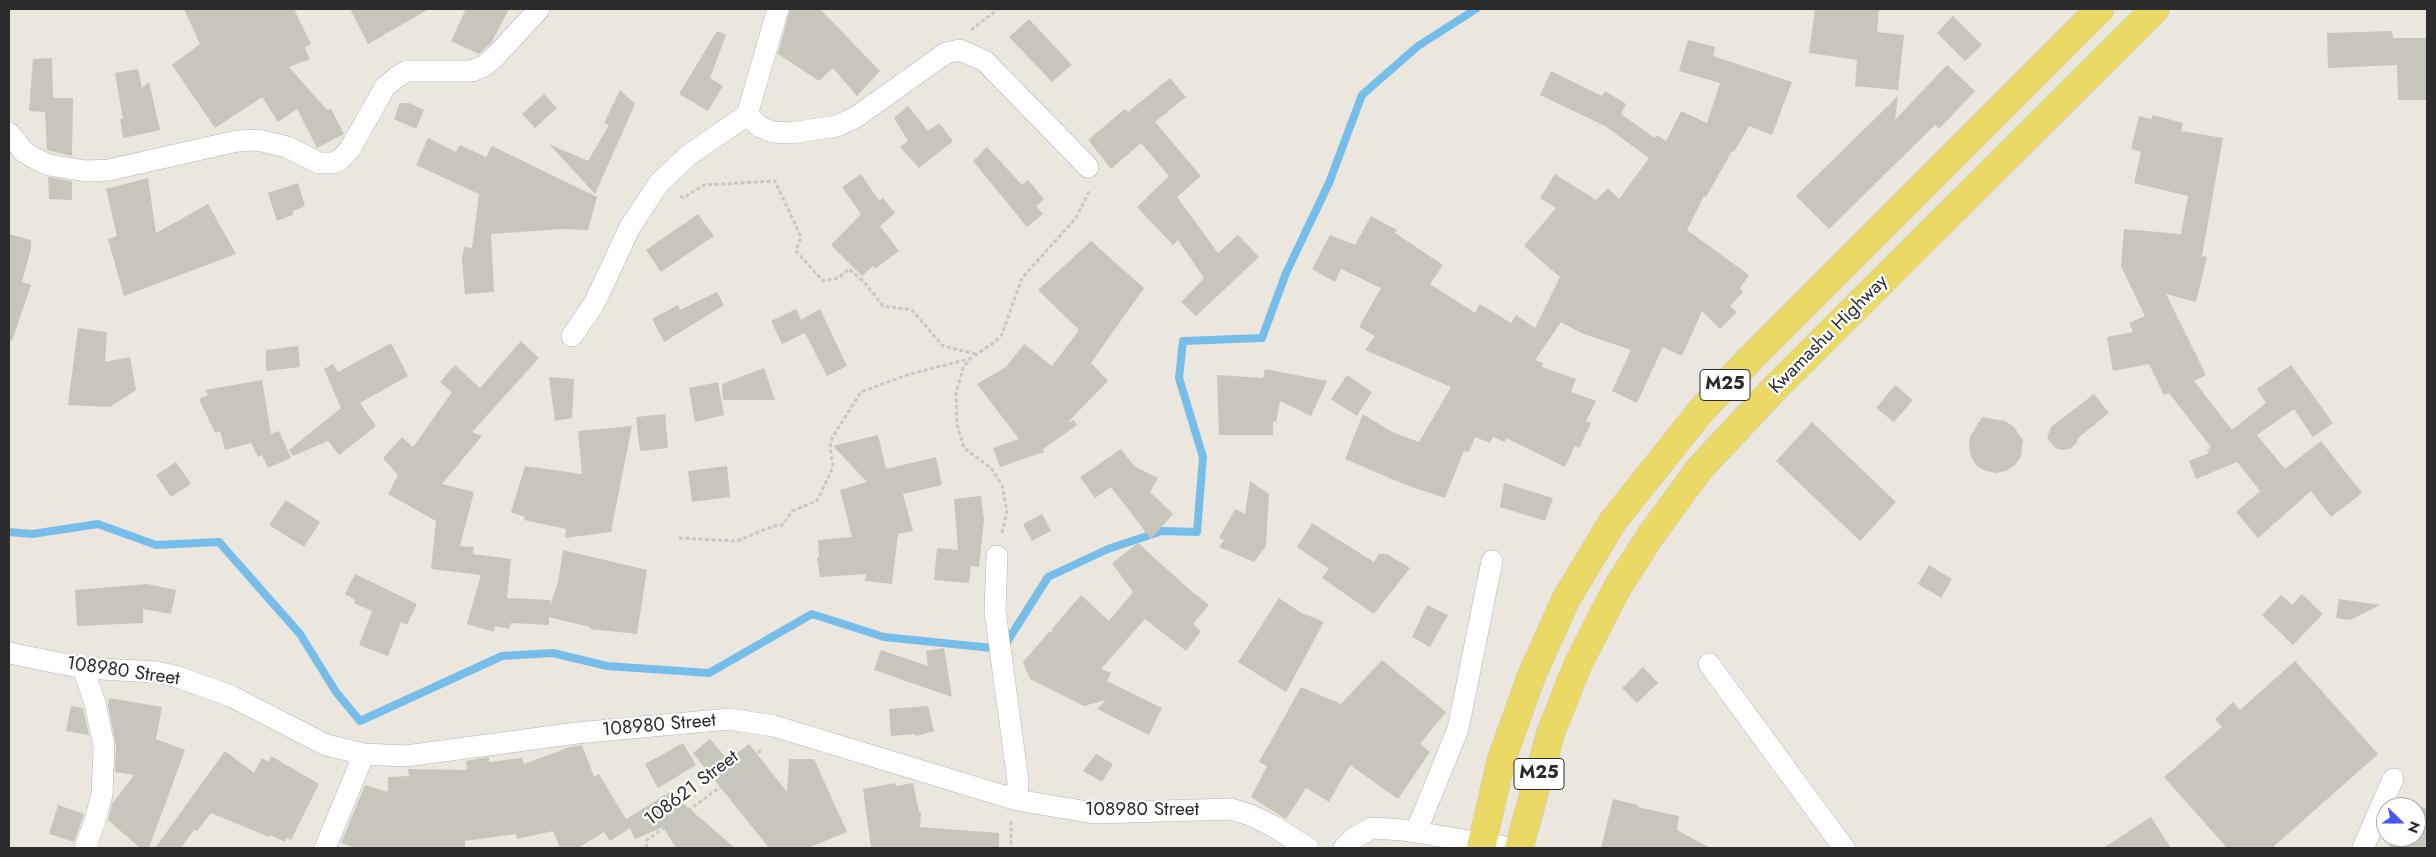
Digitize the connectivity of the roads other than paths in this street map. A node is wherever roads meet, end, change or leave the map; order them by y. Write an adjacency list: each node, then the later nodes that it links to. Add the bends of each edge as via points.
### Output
1 (539, 9): 6 (street, via 484,66 472,71 407,71 397,77 385,87 350,149 333,163 319,163 273,142 258,140 110,170 86,171 38,160 24,152)
2 (778, 9): 5 (street)
3 (2100, 9): 9 (main road, Kwamashu Highway / M25)
4 (2155, 9): 10 (main road, Kwamashu Highway / M25)
5 (747, 115): 7 (street, via 773,132 791,133 837,126 856,117 946,53 960,50 985,61); 8 (street, via 690,154 659,183 630,227 594,304)
6 (9, 133)
7 (1088, 167)
8 (572, 336)
9 (1749, 360): 10 (main road); 20 (main road, Kwamashu Highway / M25, via 1700,412 1613,521 1566,599 1530,677 1517,714 1501,761)
10 (1776, 387): 26 (main road, Kwamashu Highway / M25, via 1700,468 1617,588 1562,700)
11 (997, 556): 18 (street, via 995,611 1018,781)
12 (1492, 560): 19 (street, via 1458,729)
13 (9, 653): 15 (street, 108980 Street)
14 (1709, 664): 27 (street)
15 (83, 668): 16 (street, 108980 Street, via 156,672 181,678 231,696 326,746); 21 (street, via 104,746 102,794)
16 (364, 754): 18 (street, 108980 Street, via 406,756 577,733 729,719 774,726); 22 (street)
17 (2393, 779): 28 (street)
18 (1017, 800): 23 (street, 108980 Street, via 1094,813 1231,809 1273,826)
19 (1416, 832): 20 (street); 24 (street, via 1372,828)
20 (1481, 846): 25 (street)
21 (86, 848)
22 (325, 848)
23 (1308, 848)
24 (1344, 848)
25 (1512, 848)
26 (1519, 848)
27 (1844, 848)
28 (2363, 848)

